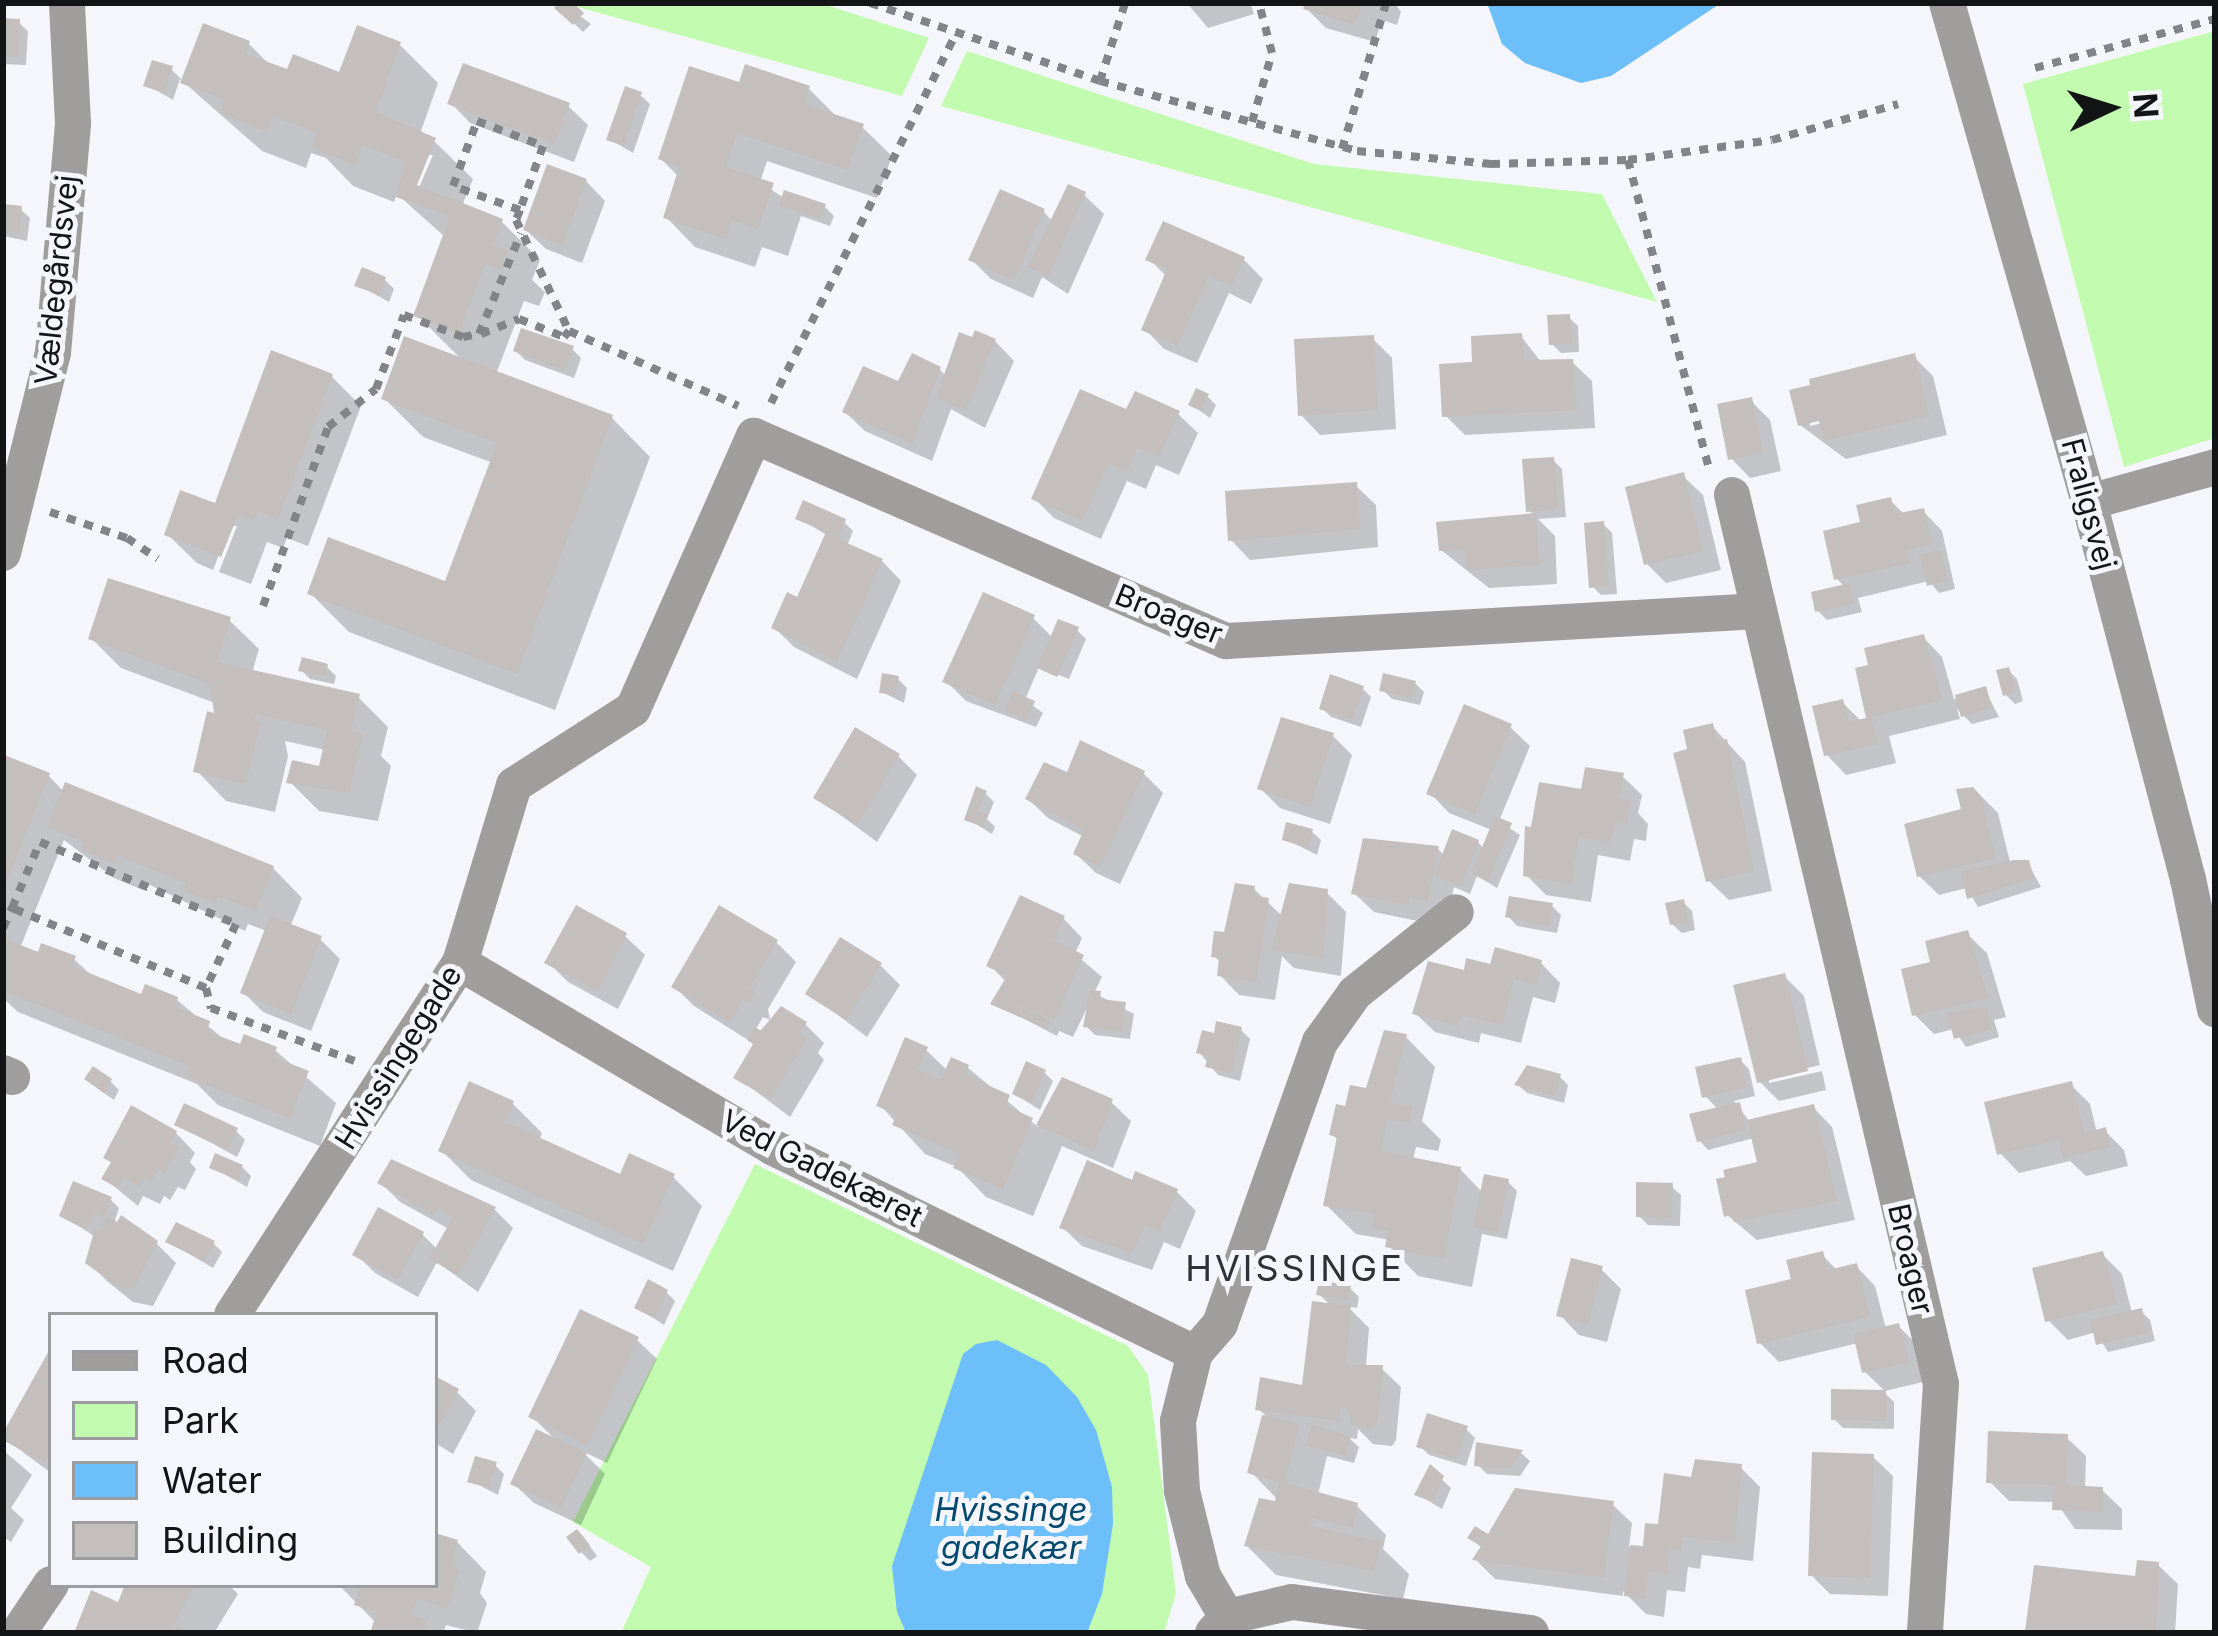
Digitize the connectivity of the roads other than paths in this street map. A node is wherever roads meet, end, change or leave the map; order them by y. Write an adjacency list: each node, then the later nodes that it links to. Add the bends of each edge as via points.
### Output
1 (67, 3): 5 (street, Vældegårdsvej, via 73,123 53,353)
2 (1947, 3): 7 (street, Fraligsvej)
3 (754, 436): 9 (street, Broager, via 1226,641); 12 (street, Hvissingegade, via 633,709 514,785)
4 (2215, 467): 7 (street)
5 (16, 481): 8 (street, Vældegårdsvej)
6 (1732, 495): 9 (street, Broager)
7 (2089, 502): 10 (street, Fraligsvej)
8 (3, 553)
9 (1759, 611): 20 (street, Broager, via 1941,1384)
10 (2202, 876): 13 (street, Fraligsvej)
11 (1456, 912): 15 (street, via 1354,993 1320,1042 1220,1324)
12 (460, 963): 14 (street, Hvissingegade); 15 (street, Ved Gadekæret, via 774,1148)
13 (2215, 1009)
14 (234, 1312)
15 (1195, 1353): 17 (street, via 1178,1421 1181,1490)
16 (48, 1588): 18 (street)
17 (1220, 1625): 19 (street, via 1292,1602)
18 (18, 1633)
19 (1531, 1633)
20 (1925, 1633)

